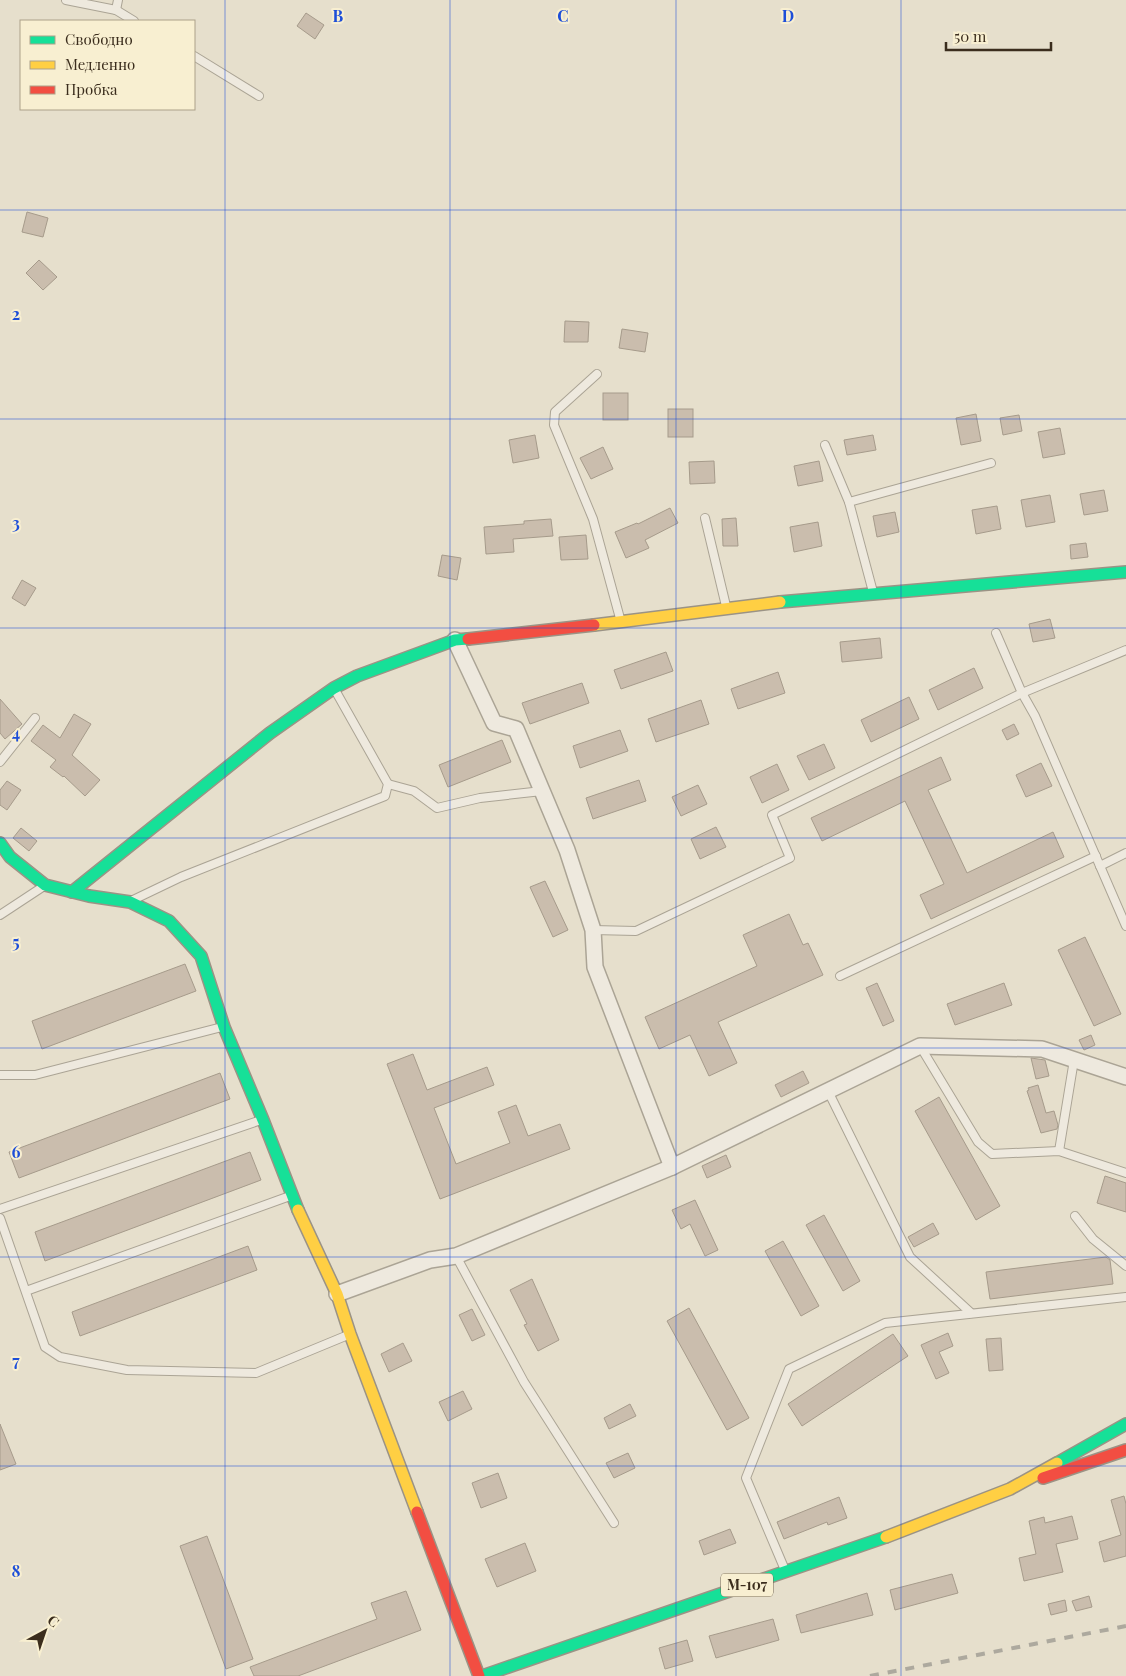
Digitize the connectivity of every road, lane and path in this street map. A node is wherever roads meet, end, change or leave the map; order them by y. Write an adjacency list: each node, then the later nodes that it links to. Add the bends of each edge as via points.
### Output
1 (66, 0): 3 (lane)
2 (118, 0): 3 (lane)
3 (116, 10): 4 (lane)
4 (132, 20)
5 (195, 57): 6 (lane)
6 (259, 96)
7 (597, 374): 15 (lane, via 555,412 554,425 593,519)
8 (825, 445): 10 (lane)
9 (991, 463): 10 (lane)
10 (849, 502): 13 (lane)
11 (705, 518): 14 (lane)
12 (1126, 572): 13 (street)
13 (873, 593): 14 (street)
14 (727, 609): 15 (street)
15 (621, 622): 17 (street)
16 (996, 633): 20 (lane)
17 (455, 640): 19 (street, via 357,676); 24 (street, via 494,723 516,730)
18 (1126, 650): 20 (lane)
19 (334, 688): 23 (lane); 30 (street, via 270,733)
20 (1022, 693): 27 (lane); 34 (lane, via 772,815 790,858 636,931)
21 (35, 718): 22 (lane)
22 (0, 762)
23 (388, 784): 24 (lane, via 414,790 437,808 480,798); 31 (lane, via 385,796 181,877)
24 (542, 791): 34 (street, via 567,850)
25 (0, 843): 29 (street, via 10,857)
26 (1126, 853): 28 (lane)
27 (1096, 856): 28 (lane); 35 (lane)
28 (1100, 866): 33 (lane)
29 (45, 885): 30 (street); 32 (lane)
30 (72, 892): 31 (street)
31 (130, 902): 36 (street, via 169,920 200,956)
32 (0, 915)
33 (1126, 926)
34 (593, 930): 44 (street, via 595,967)
35 (840, 976)
36 (224, 1027): 39 (lane, via 35,1074); 42 (street)
37 (920, 1046): 38 (street, via 1042,1049); 41 (street); 43 (lane, via 978,1142 992,1154)
38 (1074, 1060): 40 (street); 43 (lane)
39 (0, 1075)
40 (1126, 1078)
41 (828, 1091): 44 (street); 55 (lane, via 910,1258)
42 (263, 1120): 46 (street); 47 (lane)
43 (1059, 1151): 45 (lane)
44 (672, 1167): 50 (street)
45 (1126, 1173)
46 (291, 1196): 52 (lane); 53 (street)
47 (0, 1209)
48 (1075, 1216): 51 (lane, via 1093,1238)
49 (0, 1218): 52 (lane)
50 (456, 1256): 53 (street, via 430,1260); 60 (lane, via 524,1382)
51 (1126, 1266)
52 (26, 1291): 56 (lane, via 45,1346 60,1357 128,1370 256,1373)
53 (337, 1294): 56 (street)
54 (1126, 1297): 55 (lane)
55 (971, 1313): 61 (lane, via 885,1323 789,1369 746,1478)
56 (350, 1334): 62 (street)
57 (1126, 1424): 59 (street, М-107)
58 (1126, 1450): 59 (street)
59 (1010, 1489): 61 (street, М-107)
60 (614, 1523)
61 (786, 1572): 62 (street, М-107)
62 (481, 1676)

